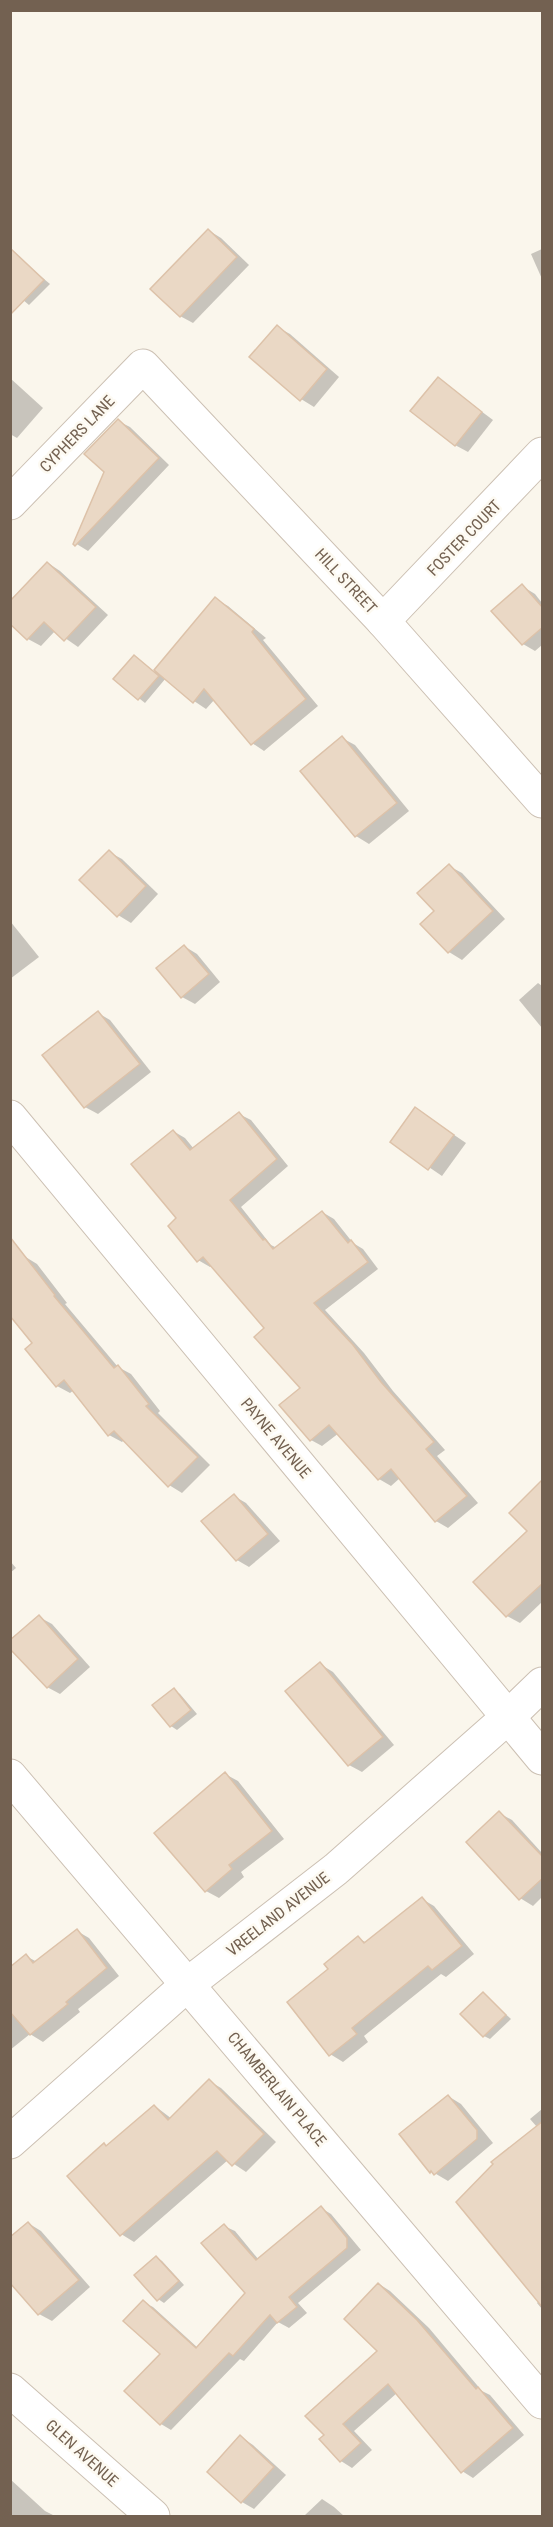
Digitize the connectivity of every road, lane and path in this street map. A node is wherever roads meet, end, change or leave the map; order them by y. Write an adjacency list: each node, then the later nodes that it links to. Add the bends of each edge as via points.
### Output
1 (143, 366): 3 (street, CYPHERS LANE); 4 (street, HILL STREET)
2 (543, 454): 4 (street, FOSTER COURT)
3 (10, 503)
4 (383, 621): 5 (street, HILL STREET)
5 (543, 801)
6 (10, 1117): 8 (street, PAYNE AVENUE)
7 (543, 1684): 8 (street, VREELAND AVENUE)
8 (508, 1718): 9 (street, PAYNE AVENUE); 11 (street, VREELAND AVENUE, via 336,1869)
9 (543, 1758)
10 (10, 1776): 11 (street, CHAMBERLAIN PLACE)
11 (188, 1984): 12 (street, VREELAND AVENUE); 14 (street, CHAMBERLAIN PLACE)
12 (10, 2142)
13 (10, 2390): 15 (street, GLEN AVENUE)
14 (543, 2402)
15 (153, 2517)

